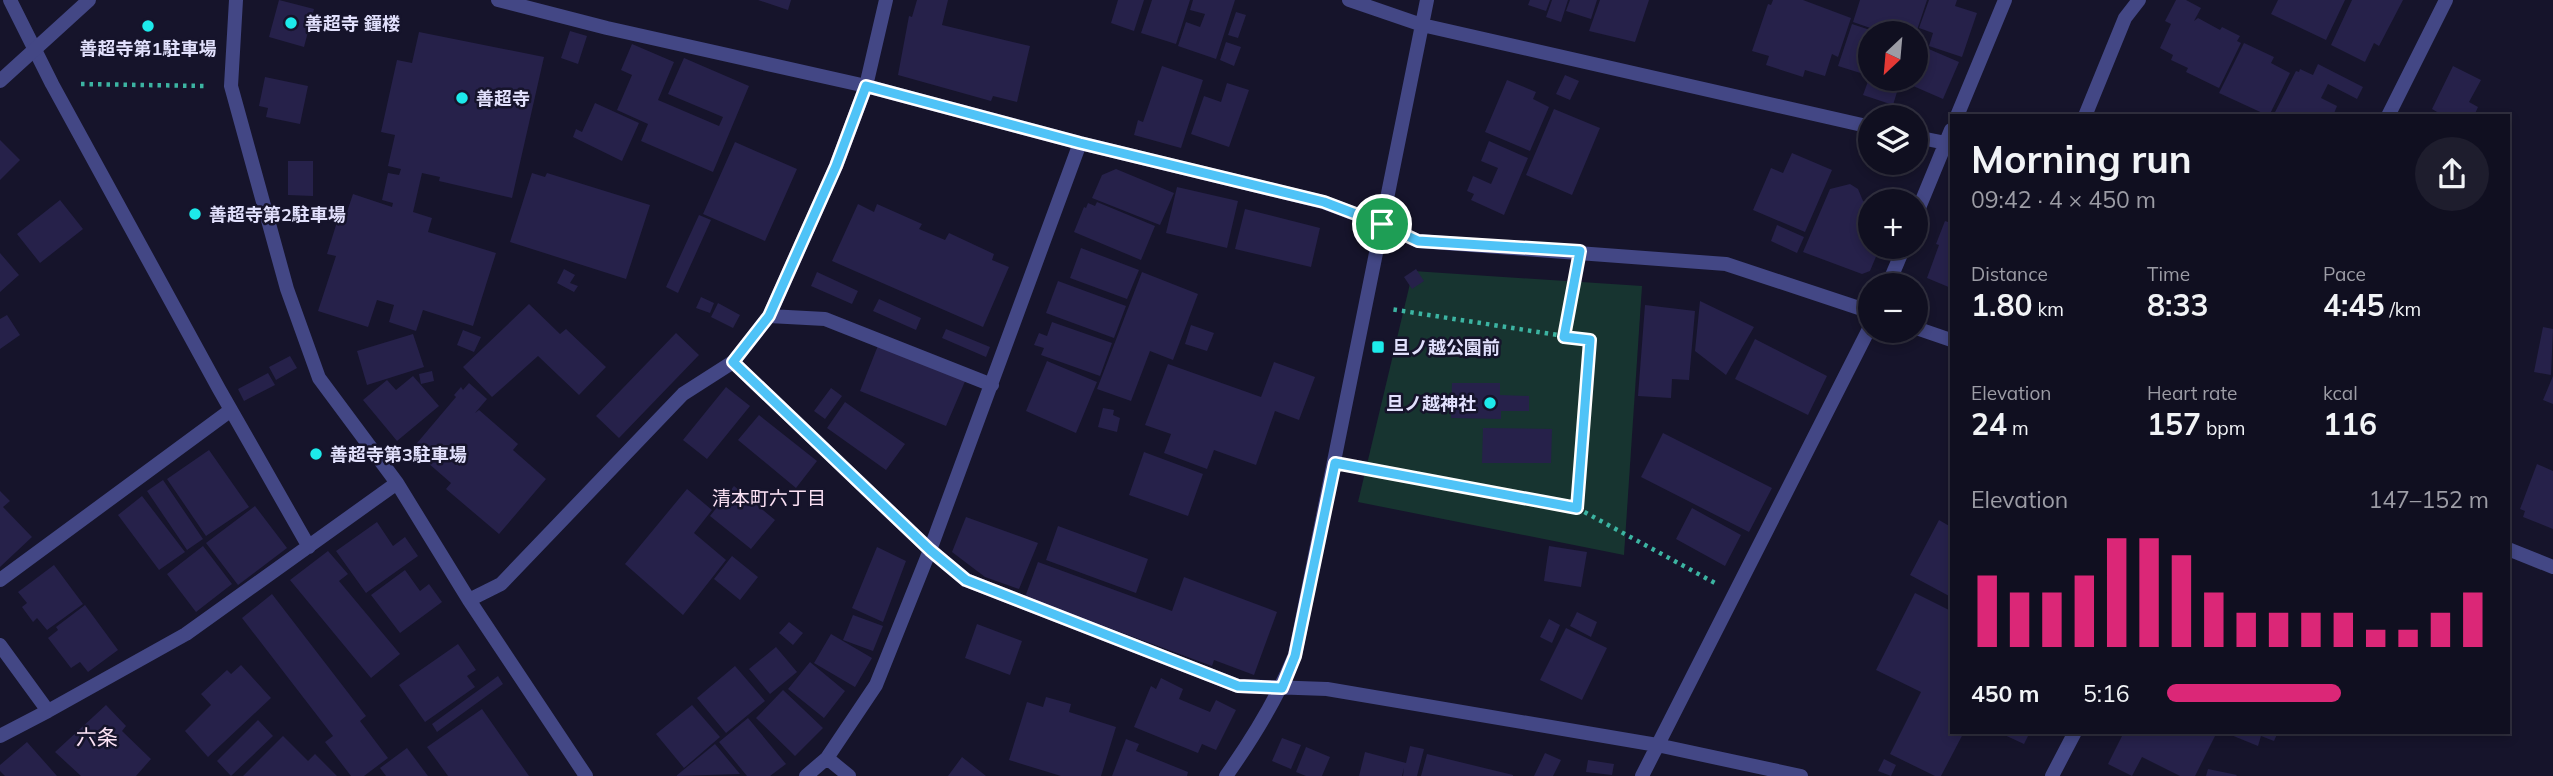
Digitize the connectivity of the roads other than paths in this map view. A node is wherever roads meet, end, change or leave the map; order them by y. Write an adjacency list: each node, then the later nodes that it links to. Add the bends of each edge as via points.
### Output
1 (10, 0): 12 (street)
2 (89, 0): 12 (street)
3 (236, 0): 32 (street, via 230,86 288,289 319,378)
4 (498, 0): 14 (street)
5 (886, 0): 14 (street)
6 (1349, 0): 11 (street)
7 (1427, 0): 11 (street)
8 (2005, 0): 15 (street)
9 (2139, 0): 16 (street, via 2125,18)
10 (2446, 0): 17 (street)
11 (1422, 25): 18 (street); 23 (street)
12 (35, 51): 13 (street); 31 (street)
13 (0, 81)
14 (866, 86): 21 (street); 25 (street)
15 (1958, 114)
16 (2086, 114)
17 (2389, 114)
18 (1858, 124)
19 (1928, 137): 20 (street)
20 (1948, 137): 22 (street)
21 (1080, 143): 23 (street, via 1324,202); 30 (street)
22 (1927, 189)
23 (1382, 224): 24 (street, via 1418,241 1726,264); 40 (street, via 1295,656)
24 (1858, 308)
25 (769, 316): 29 (street); 30 (street, via 825,319)
26 (1928, 332): 27 (street)
27 (1950, 341)
28 (1861, 343): 44 (street)
29 (733, 362): 34 (street); 38 (street, via 683,394 501,584)
30 (992, 385): 34 (street)
31 (231, 410): 33 (street); 37 (street)
32 (397, 483): 33 (street); 38 (street)
33 (309, 547): 41 (street, via 186,634)
34 (930, 550): 40 (street, via 966,580 1238,686); 45 (street, via 876,685)
35 (2510, 550): 36 (street)
36 (2553, 567)
37 (0, 580)
38 (469, 600): 46 (street)
39 (0, 645): 41 (street)
40 (1282, 688): 44 (street, via 1327,689); 49 (street)
41 (48, 711): 43 (street)
42 (2074, 734): 52 (street)
43 (0, 736)
44 (1657, 745): 50 (street); 51 (street)
45 (827, 758): 47 (street); 48 (street)
46 (586, 776)
47 (806, 776)
48 (849, 776)
49 (1226, 776)
50 (1642, 776)
51 (1801, 776)
52 (2052, 776)

